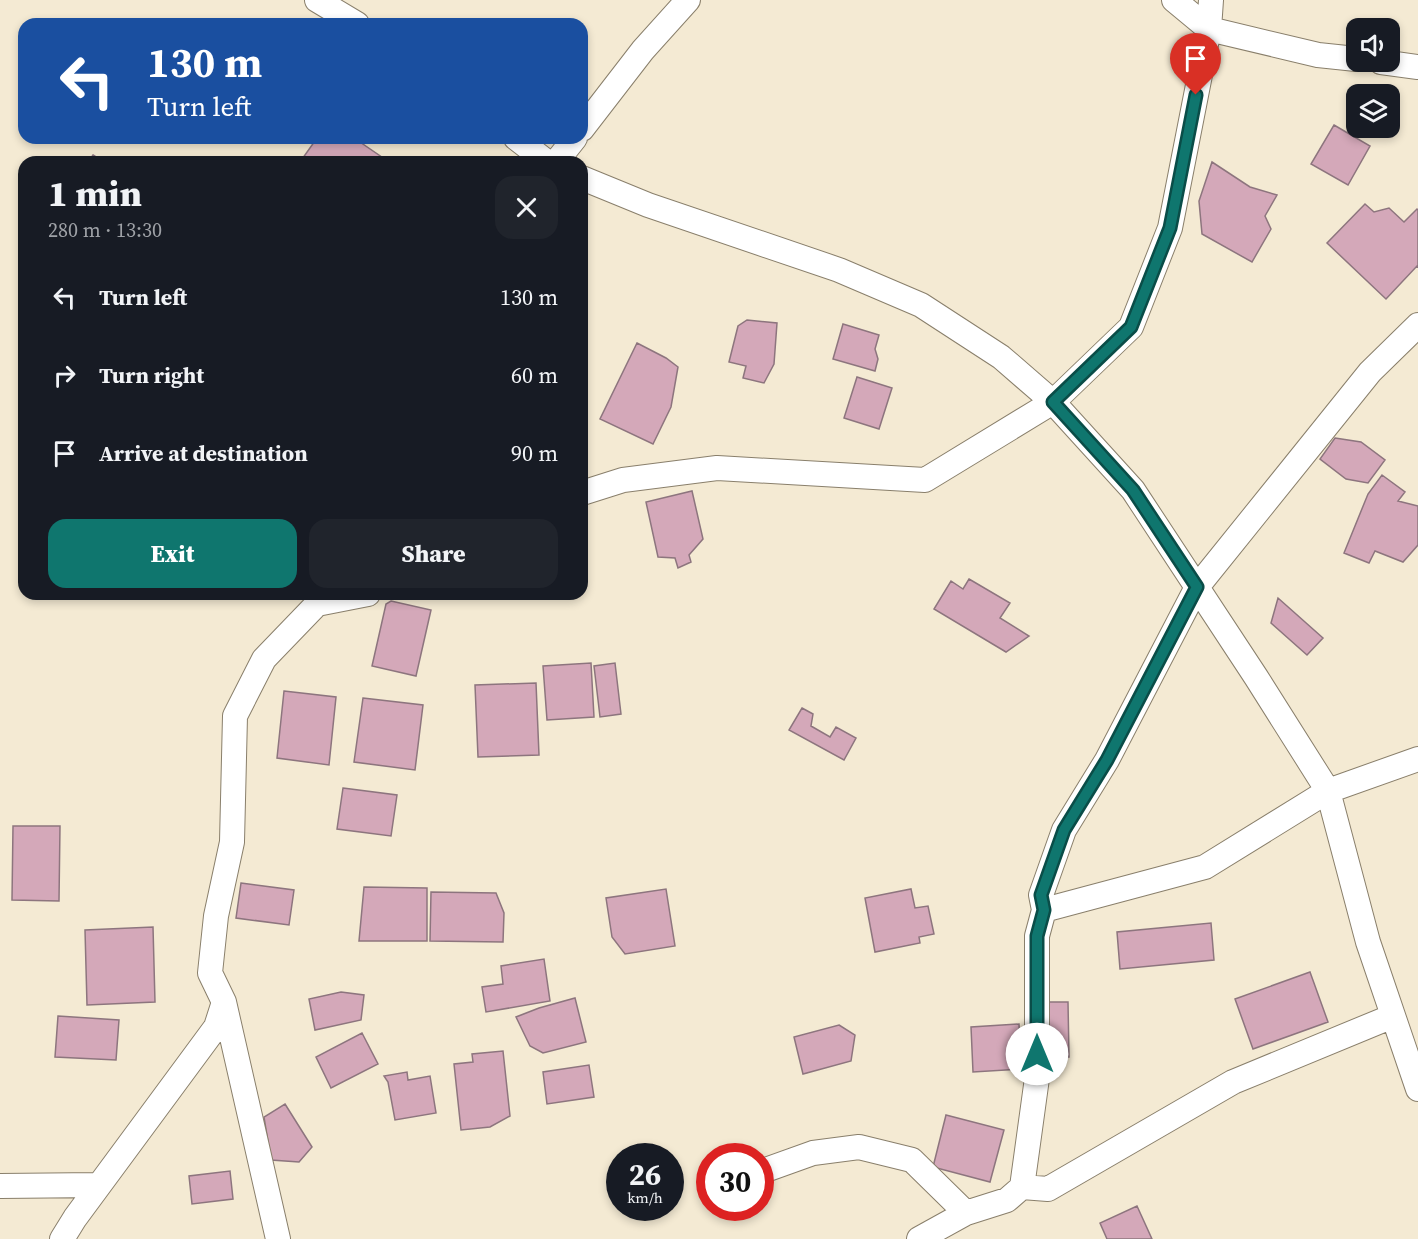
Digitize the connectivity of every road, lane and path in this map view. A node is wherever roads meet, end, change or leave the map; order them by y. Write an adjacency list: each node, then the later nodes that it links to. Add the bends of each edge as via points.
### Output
1 (317, 0): 5 (street)
2 (688, 0): 10 (street)
3 (1174, 0): 6 (street)
4 (1211, 0): 6 (street)
5 (347, 18)
6 (1209, 29): 7 (street); 17 (street, via 1170,228 1131,327)
7 (1346, 58)
8 (1400, 62): 9 (street)
9 (1417, 62)
10 (588, 121)
11 (524, 144): 13 (street)
12 (570, 144): 14 (street)
13 (539, 156)
14 (561, 156)
15 (588, 180): 17 (street, via 838,270 921,305 1001,357)
16 (1418, 325): 19 (street, via 1370,372)
17 (1053, 402): 18 (street, via 925,480 717,468 623,480); 19 (street, via 1133,490)
18 (588, 491)
19 (1197, 587): 22 (street); 23 (street, via 1107,760 1064,830 1041,895)
20 (318, 600): 24 (street, via 264,659 235,716 232,842 216,916 210,973)
21 (1418, 759): 22 (street)
22 (1328, 791): 23 (street, via 1205,867); 25 (street, via 1368,942)
23 (1044, 910): 30 (street, via 1037,936 1037,1078)
24 (224, 1002): 28 (street, via 216,1027); 33 (street)
25 (1393, 1016): 26 (street); 30 (street, via 1233,1082 1048,1189)
26 (1418, 1089)
27 (774, 1168): 31 (street, via 813,1153 860,1147 912,1160)
28 (99, 1185): 29 (street); 32 (street)
29 (0, 1186)
30 (1022, 1187): 31 (street, via 1007,1200)
31 (966, 1213): 34 (street)
32 (62, 1239)
33 (278, 1239)
34 (919, 1239)

